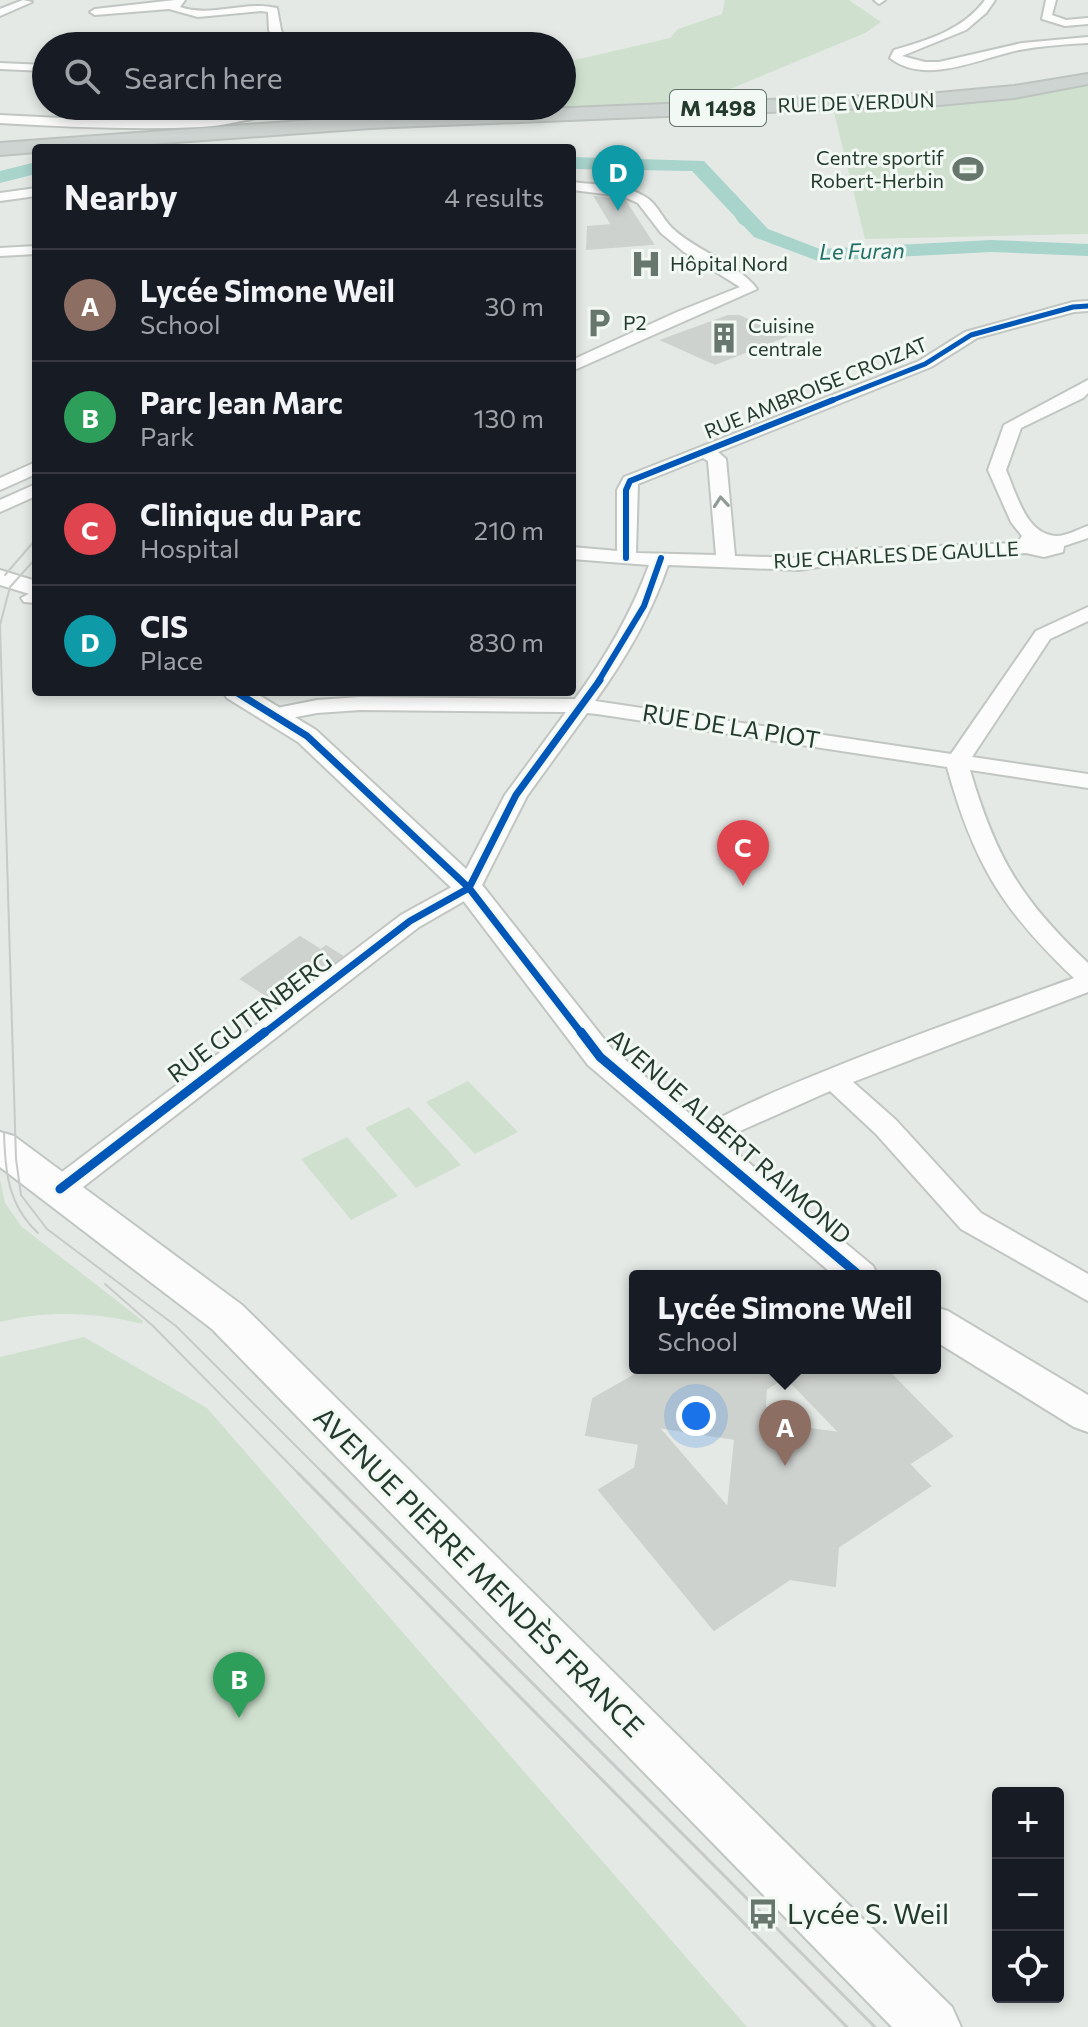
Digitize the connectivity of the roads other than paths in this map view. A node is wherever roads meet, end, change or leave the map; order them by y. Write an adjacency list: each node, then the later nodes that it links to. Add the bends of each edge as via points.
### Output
1 (990, 0): 9 (street, via 974,21 898,52 896,58 943,65 1013,48)
2 (1051, 0): 7 (street, via 1046,17 1065,23)
3 (27, 2): 6 (street)
4 (177, 2): 5 (street); 8 (street, via 174,8 190,13 265,7 273,10)
5 (95, 12)
6 (0, 13)
7 (1088, 21)
8 (276, 32)
9 (1088, 40)
10 (0, 66): 11 (street)
11 (32, 67)
12 (1088, 79): 13 (main road, RUE DE VERDUN / M 1498, via 939,99)
13 (576, 114)
14 (0, 119): 19 (street, via 121,126)
15 (186, 120): 19 (street)
16 (226, 120): 19 (street)
17 (346, 120): 20 (street)
18 (420, 120): 20 (main road, RUE DE VERDUN / M 1498)
19 (180, 123)
20 (346, 123): 21 (main road, RUE DE VERDUN / M 1498)
21 (67, 144)
22 (32, 147): 23 (main road, RUE DE VERDUN / M 1498)
23 (0, 149)
24 (576, 186): 30 (street, via 625,192 643,200 666,230 749,289)
25 (32, 193): 26 (street)
26 (0, 197)
27 (32, 250): 28 (street)
28 (0, 252)
29 (1088, 306): 32 (street, RUE AMBROISE CROIZAT, via 971,335 925,364)
30 (576, 364)
31 (1088, 385): 38 (street, via 1013,425 997,470)
32 (704, 452): 40 (street, RUE AMBROISE CROIZAT, via 630,481); 42 (street, one-way to 32, via 717,459)
33 (32, 469): 34 (street)
34 (0, 485)
35 (32, 491): 36 (street)
36 (1, 506)
37 (1088, 532): 38 (street, RUE CHARLES DE GAULLE, via 1046,551)
38 (1031, 542): 42 (street, RUE CHARLES DE GAULLE, via 799,564)
39 (576, 553): 40 (street, RUE CHARLES DE GAULLE)
40 (626, 558): 41 (street, RUE CHARLES DE GAULLE)
41 (661, 558): 42 (street, RUE CHARLES DE GAULLE); 50 (street, via 644,606)
42 (726, 561)
43 (0, 577): 45 (street)
44 (0, 594): 46 (street)
45 (32, 594)
46 (32, 596)
47 (1088, 613): 53 (street, via 1043,635)
48 (243, 696): 51 (street, AVENUE ALBERT RAIMOND)
49 (371, 704): 50 (street, RUE DE LA PIOT); 51 (street, RUE DE LA PIOT); 52 (street, RUE DE LA PIOT, via 314,724)
50 (582, 705): 53 (street, RUE DE LA PIOT); 55 (street, via 516,795)
51 (275, 715): 52 (street, AVENUE ALBERT RAIMOND)
52 (307, 736): 55 (street, AVENUE ALBERT RAIMOND)
53 (957, 762): 54 (street, RUE DE LA PIOT); 56 (street, via 971,812 1000,878 1028,917)
54 (1088, 781)
55 (469, 888): 58 (street, AVENUE ALBERT RAIMOND, via 600,1057); 60 (street, RUE GUTENBERG, via 410,921)
56 (1088, 979): 57 (street)
57 (833, 1079): 58 (street); 62 (street, via 886,1127 971,1221)
58 (701, 1141): 61 (street, AVENUE ALBERT RAIMOND)
59 (0, 1146): 60 (main road, AVENUE PIERRE MENDÈS FRANCE)
60 (60, 1189): 65 (main road, AVENUE PIERRE MENDÈS FRANCE, via 227,1317)
61 (853, 1270)
62 (1088, 1289)
63 (941, 1326): 64 (street)
64 (1088, 1415)
65 (932, 2027)

